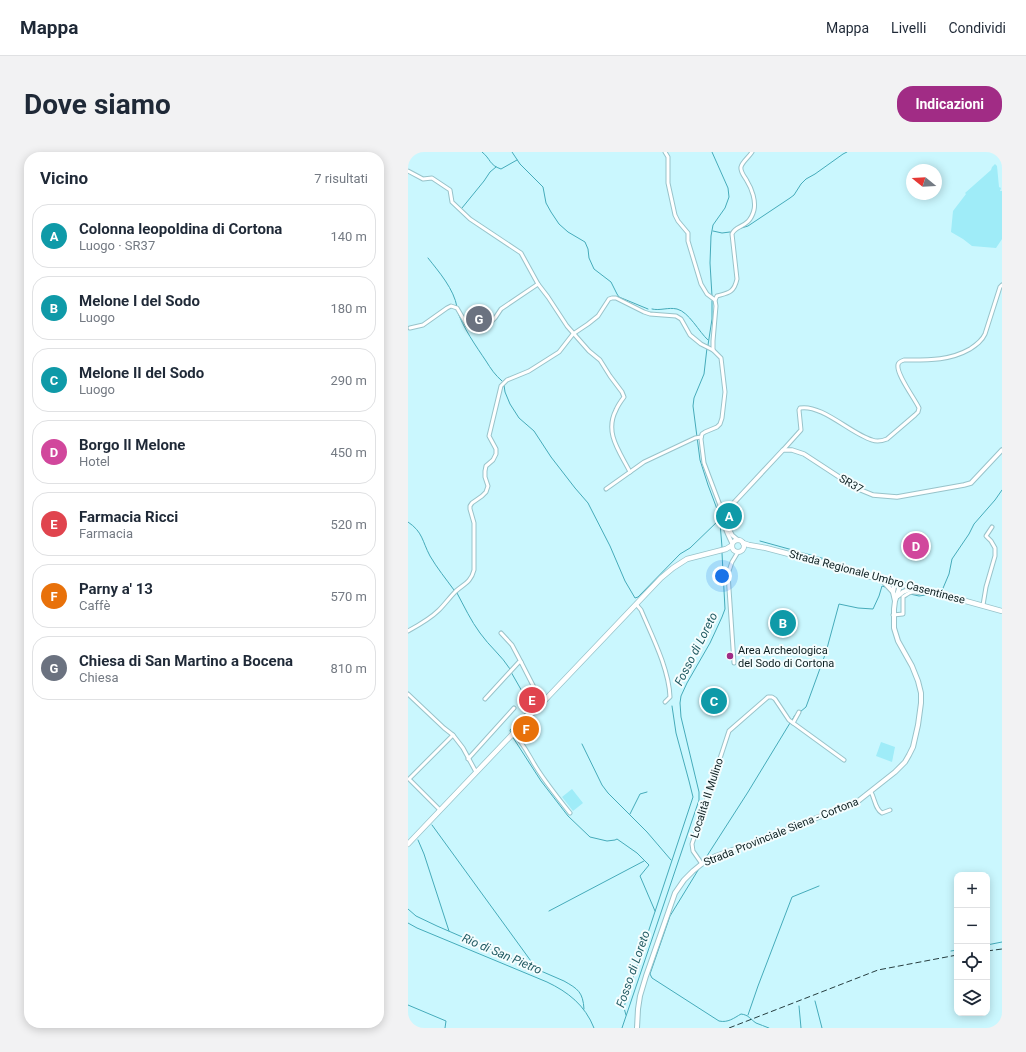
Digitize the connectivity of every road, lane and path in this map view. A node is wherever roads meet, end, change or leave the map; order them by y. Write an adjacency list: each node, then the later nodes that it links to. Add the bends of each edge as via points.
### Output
1 (666, 152): 6 (street, via 668,183 676,215 688,233 701,284 707,294)
2 (752, 152): 6 (street, via 741,169 753,197 753,213 747,223 734,230 732,234 736,285 730,292 716,296)
3 (408, 171): 4 (street, via 424,179 432,178 450,190 452,202 470,219 521,254)
4 (538, 284): 7 (street, via 501,309 495,318 482,328 477,328 471,323 467,325 457,308 451,306 424,325); 8 (street)
5 (1002, 285): 11 (street, via 986,334 976,346 952,357 904,360 898,364 908,391 919,408 915,415 887,439 873,441 865,438 827,415 803,407 799,410 801,430)
6 (715, 300): 9 (street)
7 (410, 328)
8 (573, 334): 9 (street, via 598,316 609,299 616,298 650,314 676,316 681,319 690,335); 13 (street, via 600,360 622,392 624,397 615,411 611,429 613,440); 32 (street, via 559,352 529,371 507,380 501,386 489,436 496,454 486,466 488,486 486,492 470,506 474,523 473,576 440,609)
9 (713, 350): 10 (street, via 722,358 725,392 722,418 717,427)
10 (700, 437): 13 (street, via 644,462); 15 (street, via 704,463)
11 (783, 450): 12 (street, SR37, via 804,454 856,488 873,495 897,497 971,483); 15 (street)
12 (1002, 450)
13 (630, 472): 14 (street)
14 (606, 489)
15 (724, 516): 17 (street, via 730,532); 20 (street, via 725,527)
16 (992, 527): 29 (street, via 986,536 992,541 995,556)
17 (738, 540): 18 (main road); 20 (main road, via 735,540)
18 (743, 543): 19 (main road, Strada Regionale Umbro Casentinese); 20 (main road, via 744,547)
19 (752, 546): 20 (main road); 21 (main road, Strada Regionale Umbro Casentinese)
20 (735, 548): 28 (main road, via 680,562); 35 (street, via 728,574)
21 (882, 580): 22 (main road, Strada Regionale Umbro Casentinese); 25 (main road)
22 (898, 584): 23 (main road, Strada Regionale Umbro Casentinese); 25 (main road); 26 (main road)
23 (915, 587): 24 (main road, Strada Regionale Umbro Casentinese); 26 (main road)
24 (926, 590): 29 (main road, Strada Regionale Umbro Casentinese); 31 (street, via 905,595 903,614)
25 (893, 592): 27 (main road)
26 (898, 596): 27 (main road)
27 (895, 601): 31 (main road, Strada Provinciale Siena - Cortona)
28 (636, 604): 38 (street, via 641,610 668,680 670,697); 39 (main road)
29 (983, 605): 30 (main road, Strada Regionale Umbro Casentinese)
30 (1002, 611)
31 (893, 615): 49 (main road, Strada Provinciale Siena - Cortona, via 896,635 918,681 921,703 913,747 909,755 900,768)
32 (408, 631)
33 (501, 633): 34 (street, via 512,645)
34 (521, 662): 37 (street); 39 (street)
35 (734, 663)
36 (408, 694): 44 (street)
37 (485, 699)
38 (665, 702)
39 (542, 703): 43 (main road)
40 (514, 708): 45 (street)
41 (799, 712): 42 (street)
42 (793, 723): 46 (street); 54 (street, Località Il Mulino, via 772,697 729,731 692,844 693,851)
43 (513, 734): 47 (main road); 52 (street)
44 (453, 735): 45 (street); 48 (street)
45 (468, 759): 47 (street)
46 (844, 760)
47 (476, 772): 50 (main road)
48 (409, 779): 50 (street)
49 (871, 792): 51 (street, via 879,811 882,813); 54 (main road, Strada Provinciale Siena - Cortona, via 848,807 716,856)
50 (440, 810): 53 (main road)
51 (890, 810)
52 (570, 813)
53 (408, 844)
54 (702, 864): 55 (main road, Strada Provinciale Siena - Cortona, via 684,880 676,893 642,986)
55 (638, 1028)

